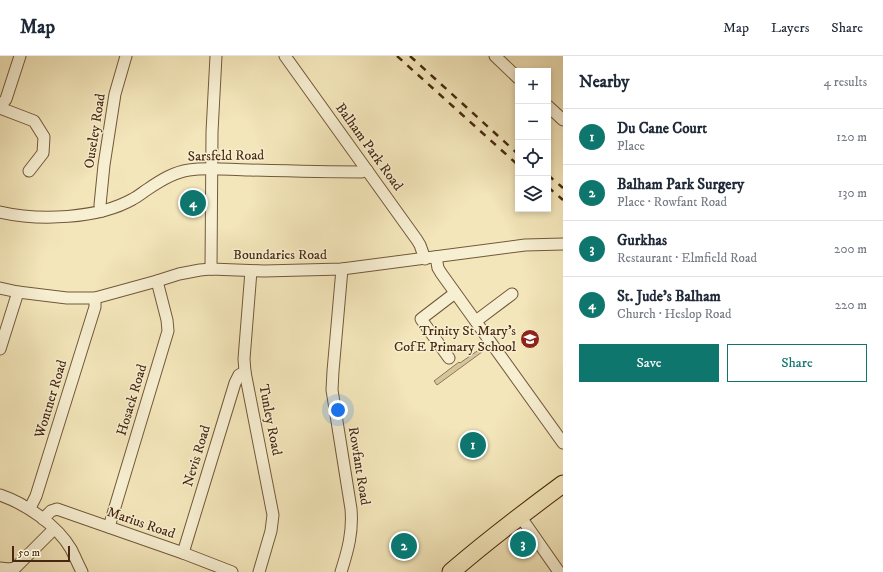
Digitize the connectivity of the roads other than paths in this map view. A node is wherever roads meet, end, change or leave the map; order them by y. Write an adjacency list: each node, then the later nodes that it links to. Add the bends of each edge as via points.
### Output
1 (20, 56): 7 (street, via 6,99)
2 (126, 56): 13 (street, Ouseley Road, via 115,94 104,165 100,205)
3 (216, 56): 10 (street)
4 (285, 56): 11 (street, Balham Park Road)
5 (495, 56): 6 (street)
6 (515, 75)
7 (0, 108): 12 (street, via 34,121 44,137 43,153)
8 (551, 109): 9 (street)
9 (563, 120)
10 (212, 169): 11 (street, Sarsfeld Road, via 329,172); 13 (street, Sarsfeld Road, via 175,173 134,199); 18 (street)
11 (367, 170): 17 (street, Balham Park Road, via 418,240)
12 (29, 171)
13 (102, 211): 14 (street, Sarsfeld Road, via 46,218)
14 (0, 212)
15 (563, 244): 16 (street, Boundaries Road, via 525,245)
16 (436, 257): 17 (street, Boundaries Road); 24 (street, via 439,270)
17 (424, 259): 19 (street, Boundaries Road)
18 (211, 269): 20 (street, Boundaries Road); 21 (street, Boundaries Road, via 179,274)
19 (342, 269): 20 (street, Boundaries Road); 44 (street, Rowfant Road, via 332,390 352,526 350,543)
20 (251, 271): 30 (street, Tunley Road)
21 (157, 281): 26 (street, Boundaries Road); 37 (street, Hosack Road, via 168,331)
22 (0, 288): 23 (street, Boundaries Road)
23 (18, 292): 26 (street, Boundaries Road, via 66,298); 28 (street)
24 (455, 293): 27 (street); 29 (street, via 421,319)
25 (512, 294): 27 (street)
26 (95, 298): 34 (street, Wontner Road, via 36,496)
27 (476, 321): 31 (street)
28 (0, 349)
29 (449, 358)
30 (245, 372): 39 (street, Nevis Road, via 239,375 235,384); 43 (street, Tunley Road, via 273,515 272,531)
31 (563, 444)
32 (563, 484): 35 (highway)
33 (0, 494): 34 (street)
34 (30, 508): 36 (street)
35 (520, 516): 45 (highway); 46 (street)
36 (43, 519): 37 (street, Marius Road, via 51,510 57,509); 38 (street)
37 (109, 527): 39 (street, Marius Road)
38 (54, 528): 40 (street, via 15,568); 41 (street, via 70,548)
39 (183, 553): 42 (street, Marius Road)
40 (0, 568)
41 (82, 572)
42 (232, 572)
43 (259, 572)
44 (341, 572)
45 (451, 572)
46 (558, 572)

